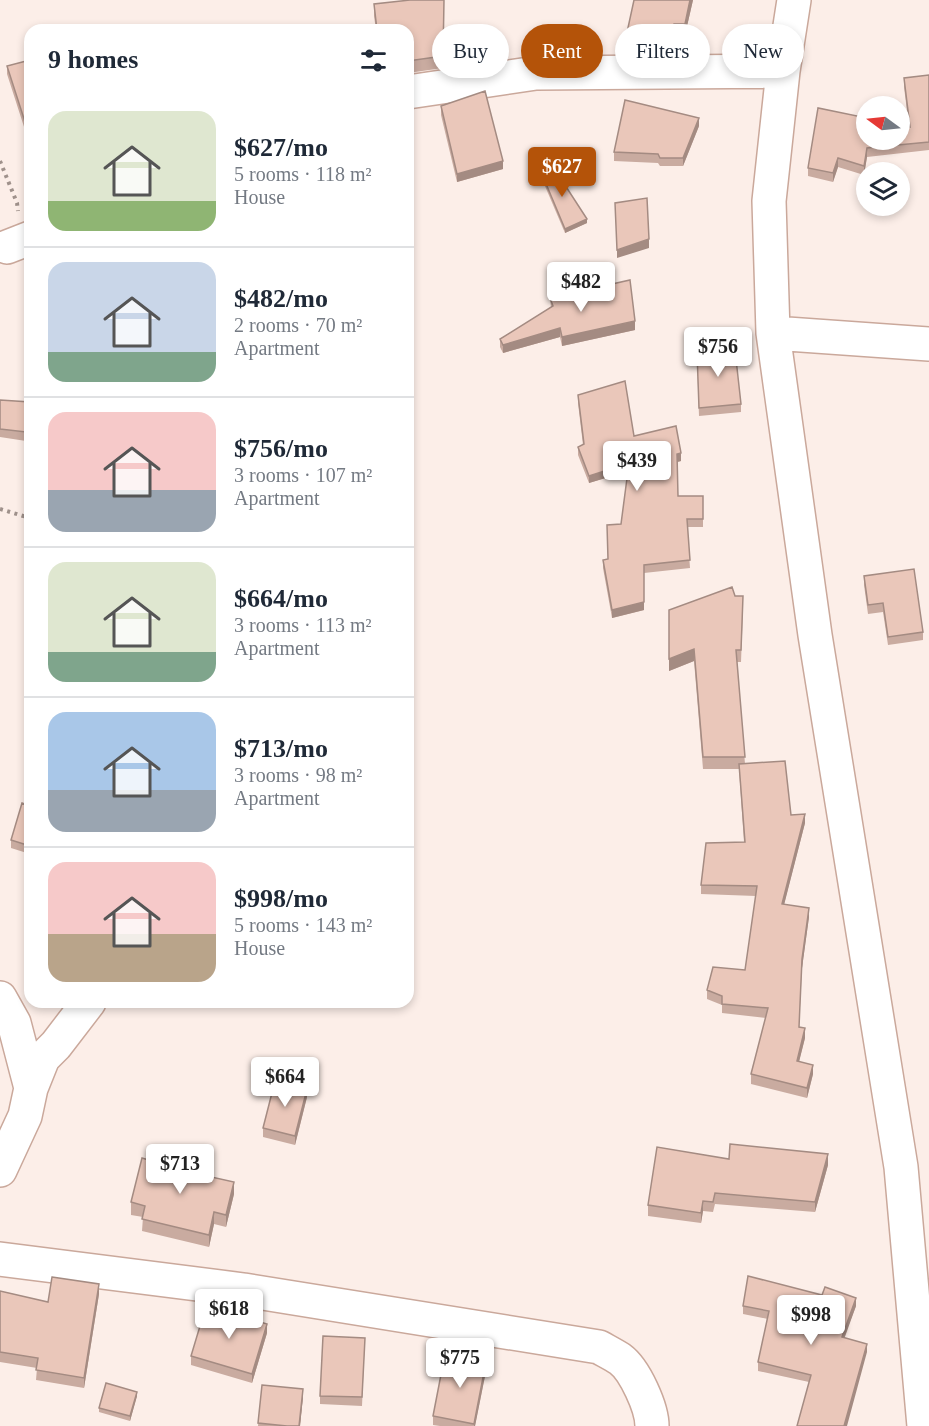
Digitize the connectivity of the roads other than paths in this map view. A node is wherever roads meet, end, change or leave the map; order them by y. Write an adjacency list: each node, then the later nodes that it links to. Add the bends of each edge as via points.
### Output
1 (794, 0): 2 (street)
2 (790, 24)
3 (722, 71): 5 (street, via 536,73)
4 (782, 78): 6 (street, via 769,201)
5 (414, 91)
6 (772, 333): 7 (street); 14 (street, via 817,646 901,1167)
7 (929, 344)
8 (0, 998): 10 (street, via 14,1023)
9 (84, 1008): 10 (street, via 43,1058)
10 (31, 1088): 11 (street, via 25,1116)
11 (0, 1170)
12 (0, 1259): 13 (street, via 244,1290 599,1347 622,1360 639,1385)
13 (652, 1426)
14 (924, 1426)

